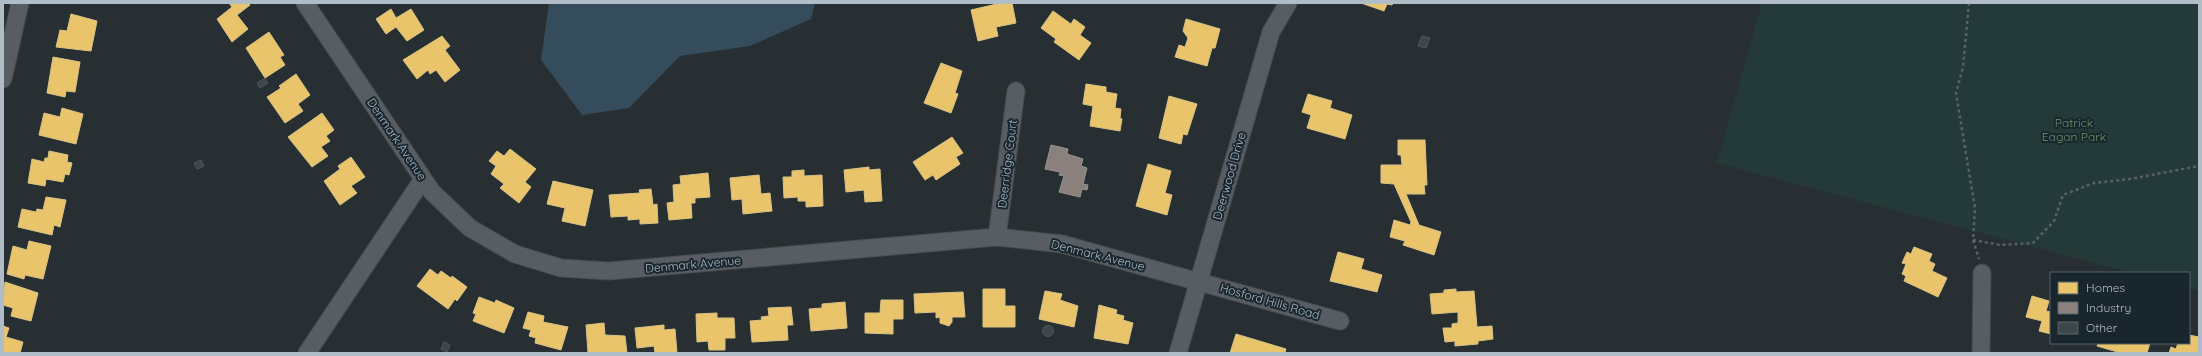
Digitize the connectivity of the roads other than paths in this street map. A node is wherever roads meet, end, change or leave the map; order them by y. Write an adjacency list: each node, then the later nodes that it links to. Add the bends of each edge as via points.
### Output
1 (20, 3): 4 (street)
2 (305, 3): 6 (street, Denmark Avenue)
3 (1281, 7): 9 (street, Deerwood Drive, via 1271,32)
4 (3, 79)
5 (1016, 91): 7 (street, Deerridge Court)
6 (423, 179): 7 (street, Denmark Avenue, via 432,192 470,228 515,254 561,268 609,271); 11 (street)
7 (997, 238): 9 (street, Denmark Avenue, via 1062,244)
8 (1982, 272): 13 (street)
9 (1199, 281): 10 (street, Hosford Hills Road); 12 (street, Deerwood Drive)
10 (1340, 321)
11 (307, 353)
12 (1178, 353)
13 (1981, 353)

